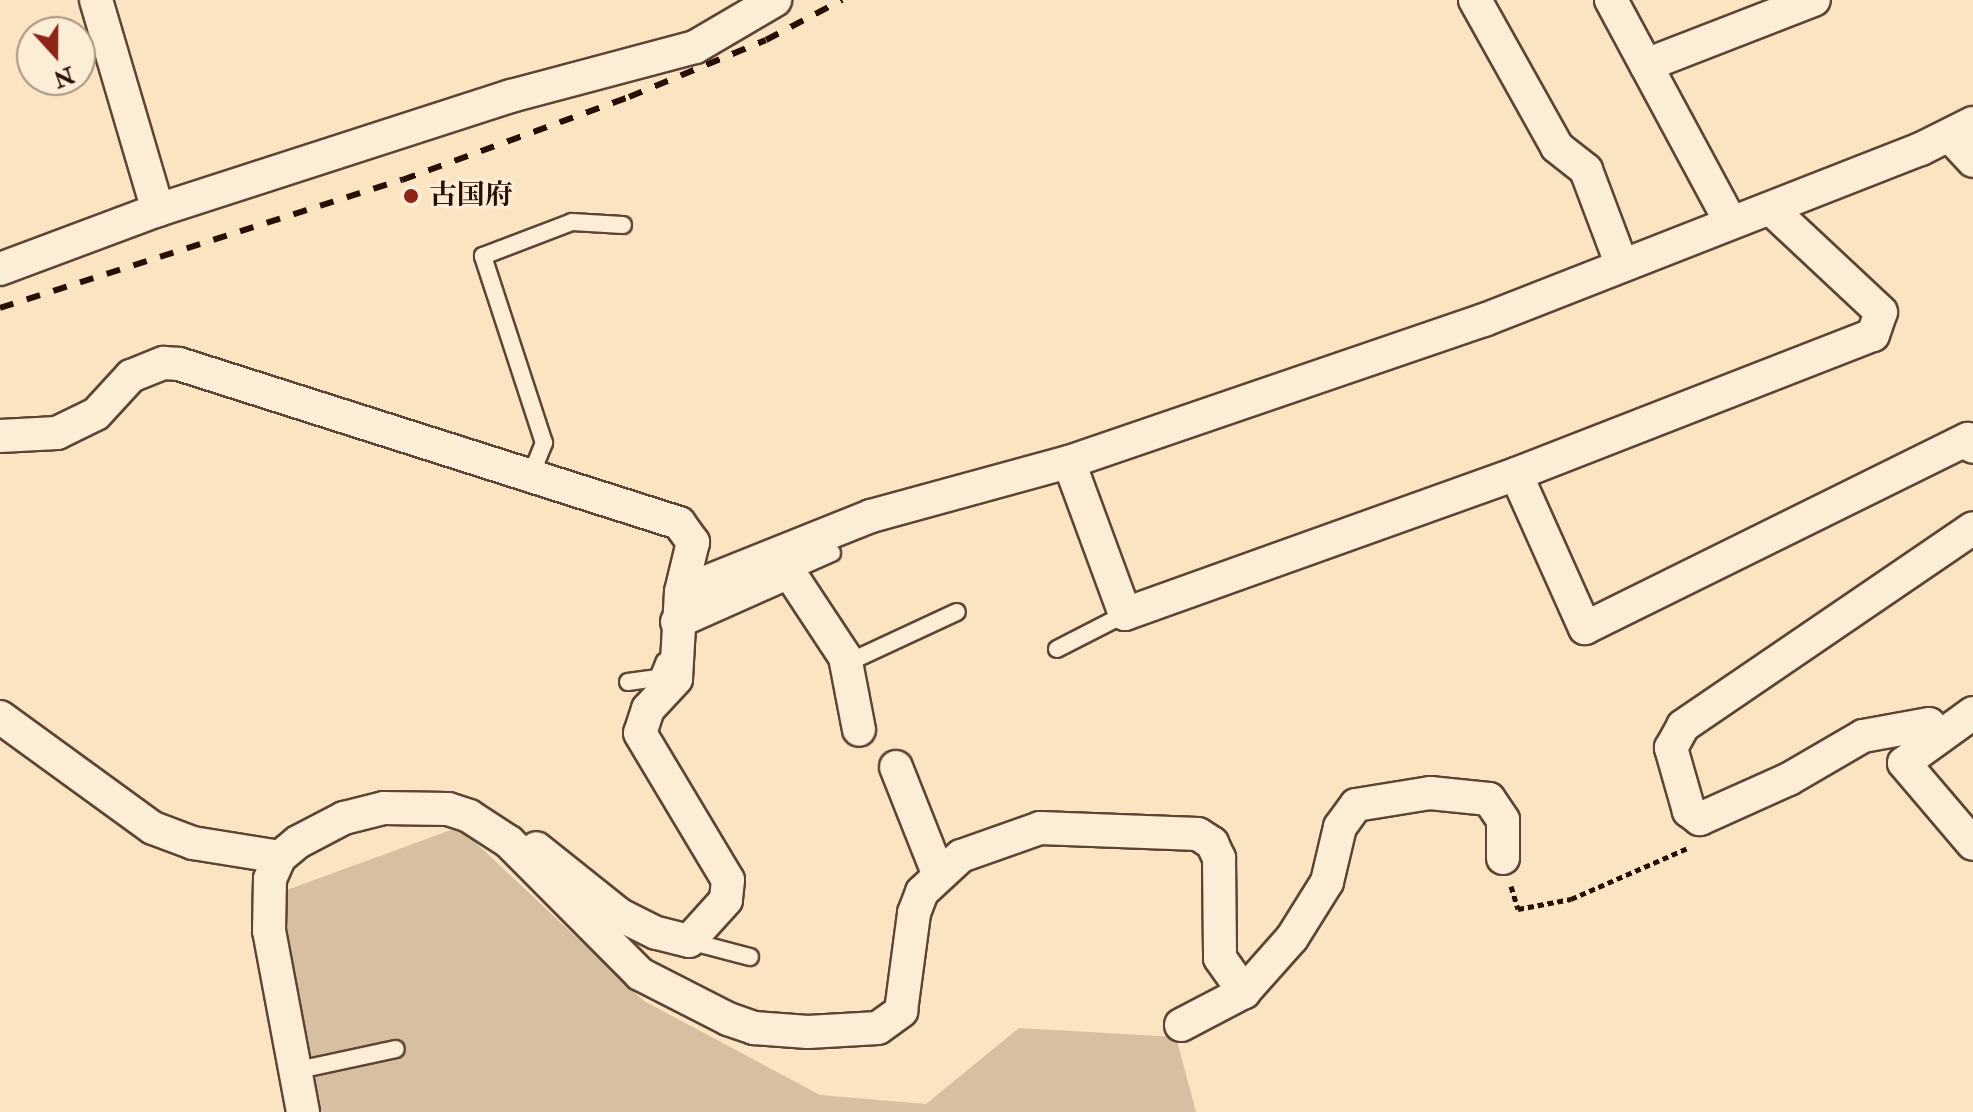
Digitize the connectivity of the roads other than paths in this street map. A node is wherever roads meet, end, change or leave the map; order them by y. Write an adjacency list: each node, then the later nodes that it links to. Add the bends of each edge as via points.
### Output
1 (96, 0): 10 (street)
2 (775, 0): 10 (street, via 695,47 577,75)
3 (1475, 0): 13 (street, via 1557,147 1586,170)
4 (1611, 0): 6 (street)
5 (1814, 0): 6 (street)
6 (1646, 65): 11 (street)
7 (1962, 129): 8 (street); 9 (street)
8 (1973, 161)
9 (1771, 209): 11 (street); 18 (street, via 1881,312 1873,335)
10 (158, 210): 14 (street)
11 (1731, 223): 13 (street)
12 (623, 225): 19 (lane, via 572,222 483,256 544,443)
13 (1621, 263): 17 (street, via 1484,320)
14 (0, 269)
15 (0, 436): 19 (street, via 38,438 80,423 131,376 164,363 195,368)
16 (1973, 447): 18 (street, via 1968,439 1585,628)
17 (1069, 462): 24 (street); 25 (street, via 871,516)
18 (1516, 474): 24 (street)
19 (531, 475): 25 (street, via 679,523 693,542)
20 (1973, 528): 32 (street, via 1683,726 1671,748 1689,811 1700,819 1789,779 1863,736 1929,724)
21 (832, 553): 22 (lane)
22 (789, 572): 25 (street); 27 (street)
23 (957, 612): 27 (lane)
24 (1125, 614): 26 (lane)
25 (677, 619): 28 (lane, via 658,678); 39 (street, via 676,679 648,709 640,733 730,886 721,908)
26 (1057, 649)
27 (847, 663): 31 (street)
28 (628, 682)
29 (1973, 713): 32 (street)
30 (0, 717): 36 (street, via 153,828 193,843)
31 (859, 730)
32 (1940, 736): 35 (street, via 1904,763)
33 (896, 767): 38 (street)
34 (509, 842): 36 (street, via 489,826 448,809 384,808 344,818); 38 (street, via 640,974 754,1028 808,1032 878,1028 901,1011 914,913); 39 (street, via 549,854 643,929)
35 (1973, 844)
36 (280, 857): 44 (street, via 268,887 269,931)
37 (1503, 858): 41 (street, via 1503,820 1489,799 1430,793 1356,805 1340,827 1327,882 1292,938)
38 (938, 873): 41 (street, via 961,856 1040,828 1205,836 1219,858 1220,958)
39 (689, 941): 40 (lane)
40 (750, 957)
41 (1244, 992): 42 (street)
42 (1181, 1025)
43 (396, 1049): 44 (lane)
44 (294, 1071): 45 (street)
45 (303, 1112)

